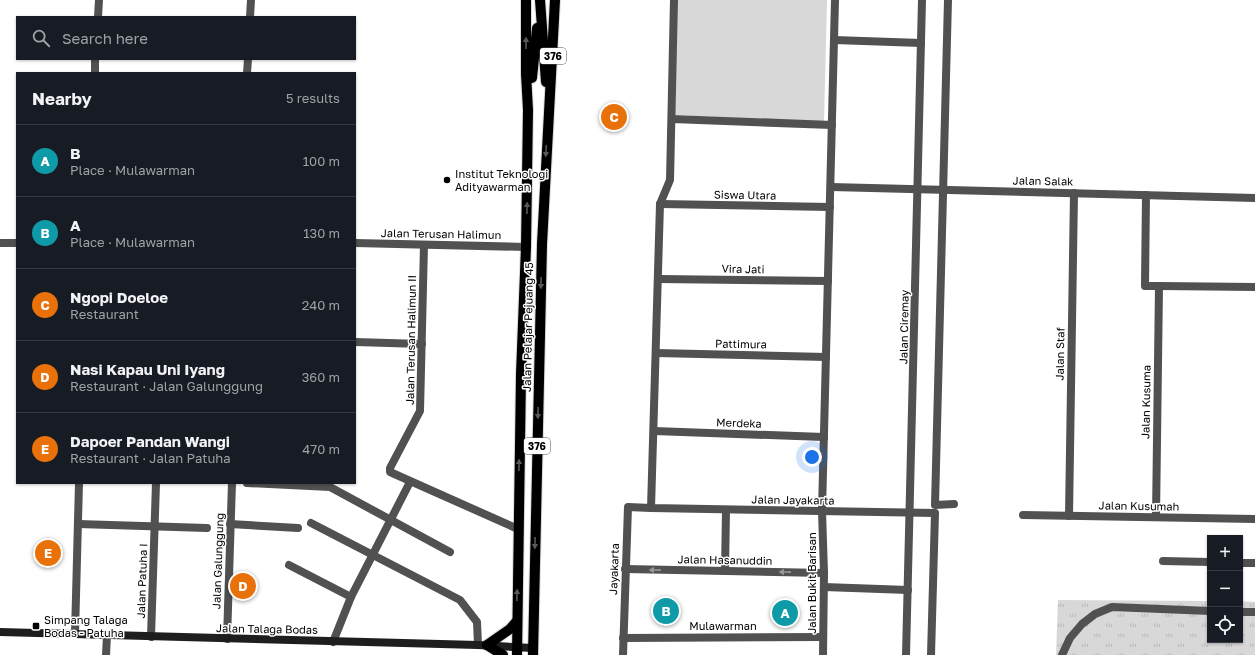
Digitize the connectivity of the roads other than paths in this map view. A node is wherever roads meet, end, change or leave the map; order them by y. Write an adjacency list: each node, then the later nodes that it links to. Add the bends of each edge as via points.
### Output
1 (99, 0): 10 (street)
2 (251, 0): 11 (street)
3 (526, 0): 18 (main road, Jalan Pelajar Pejuang 45 / 376, one-way to 3)
4 (555, 0): 19 (main road, Jalan Pelajar Pejuang 45 / 376)
5 (674, 0): 20 (street)
6 (835, 0): 12 (street, Jalan Bukit Barisan)
7 (922, 0): 13 (street, Jalan Ciremay)
8 (948, 0): 24 (street)
9 (540, 1): 18 (main road, 376); 19 (main road, 376)
10 (98, 16)
11 (250, 16)
12 (834, 40): 13 (street); 21 (street, Jalan Bukit Barisan)
13 (921, 43): 23 (street, Jalan Ciremay)
14 (95, 60): 16 (street)
15 (248, 60): 17 (street)
16 (94, 72)
17 (247, 72)
18 (528, 110): 34 (main road, Jalan Pelajar Pejuang 45 / 376, one-way to 18)
19 (548, 112): 94 (main road, Jalan Pelajar Pejuang 45 / 376, one-way to 94, via 542,244)
20 (672, 119): 21 (street); 28 (street, via 670,180)
21 (832, 125): 22 (street, Jalan Bukit Barisan)
22 (831, 187): 23 (street, Jalan Salak); 29 (street, Jalan Bukit Barisan)
23 (918, 189): 24 (street, Jalan Salak); 54 (street, Jalan Ciremay)
24 (943, 190): 25 (street, Jalan Salak); 50 (street, via 935,505)
25 (1074, 193): 26 (street, Jalan Salak); 56 (street, Jalan Staf)
26 (1146, 195): 27 (street, Jalan Salak); 37 (street, via 1145,286)
27 (1255, 198)
28 (660, 204): 29 (street, Siswa Utara); 35 (street)
29 (830, 207): 36 (street, Jalan Bukit Barisan)
30 (0, 243): 31 (street)
31 (16, 243)
32 (356, 243): 33 (street, Jalan Terusan Halimun)
33 (424, 245): 34 (street, Jalan Terusan Halimun); 40 (street, Jalan Terusan Halimun II)
34 (526, 247): 66 (main road, Jalan Pelajar Pejuang 45 / 376, one-way to 34)
35 (658, 279): 36 (street, Vira Jati); 41 (street)
36 (828, 281): 42 (street, Jalan Bukit Barisan)
37 (1159, 286): 38 (street); 57 (street, Jalan Kusuma)
38 (1255, 287)
39 (356, 342): 40 (street)
40 (422, 344): 45 (street, Jalan Terusan Halimun II, via 420,411 390,468 392,474)
41 (656, 353): 42 (street, Pattimura); 43 (street)
42 (826, 357): 44 (street, Jalan Bukit Barisan)
43 (654, 431): 44 (street, Merdeka); 51 (street)
44 (824, 437): 53 (street, Jalan Bukit Barisan)
45 (410, 482): 59 (street); 66 (street, Jalan Terusan Halimun II)
46 (79, 484): 61 (street)
47 (156, 484): 63 (street, Jalan Patuha I)
48 (232, 484): 62 (street, Jalan Galunggung)
49 (268, 484): 59 (street, via 330,487)
50 (954, 504)
51 (651, 508): 52 (street, Jalan Jayakarta); 74 (street, Jayakarta, via 628,507)
52 (726, 510): 53 (street, Jalan Jayakarta); 75 (street)
53 (822, 512): 54 (street, Jalan Jayakarta); 76 (street, Jalan Bukit Barisan)
54 (910, 513): 78 (street, Jalan Ciremay); 100 (street, Jalan Jayakarta, via 934,513)
55 (1024, 515): 56 (street, Jalan Kusumah)
56 (1069, 516): 57 (street, Jalan Kusumah)
57 (1156, 517): 58 (street, Jalan Kusumah)
58 (1255, 519)
59 (391, 521): 67 (street); 68 (street)
60 (311, 523): 68 (street)
61 (78, 524): 63 (street); 85 (street)
62 (230, 524): 65 (street); 90 (street, Jalan Galunggung)
63 (155, 526): 64 (street); 87 (street, Jalan Patuha I)
64 (207, 528)
65 (298, 528)
66 (518, 529): 83 (main road, Jalan Pelajar Pejuang 45 / 376, one-way to 66)
67 (450, 552)
68 (373, 554): 79 (street); 92 (street, via 460,600 477,622)
69 (1162, 561): 70 (street)
70 (1207, 562)
71 (1243, 563): 72 (street)
72 (1255, 563)
73 (289, 566): 79 (street)
74 (625, 569): 75 (street, Jalan Hasanuddin, one-way to 74); 89 (street, Jayakarta)
75 (725, 571): 76 (street, Jalan Hasanuddin, one-way to 75)
76 (824, 573): 77 (street, Jalan Bukit Barisan)
77 (824, 587): 78 (street); 88 (street, Jalan Bukit Barisan)
78 (908, 590): 99 (street, Jalan Ciremay)
79 (351, 597): 91 (street)
80 (1207, 611): 101 (street, via 1112,608 1095,614 1082,624 1070,638)
81 (1243, 612): 82 (street)
82 (1255, 612)
83 (517, 621): 92 (main road, via 510,629); 93 (main road, Jalan Pelajar Pejuang 45 / 376)
84 (0, 632): 85 (street, Jalan Talaga Bodas)
85 (75, 634): 86 (street, Jalan Talaga Bodas)
86 (107, 635): 87 (street, Jalan Talaga Bodas); 95 (street)
87 (151, 637): 90 (street, Jalan Talaga Bodas)
88 (823, 637): 89 (street, Mulawarman); 98 (street, Jalan Bukit Barisan)
89 (623, 638): 97 (street, Jayakarta)
90 (227, 639): 91 (street, Jalan Talaga Bodas)
91 (333, 642): 92 (street, Jalan Talaga Bodas)
92 (482, 645): 93 (street, Jalan Talaga Bodas); 96 (main road)
93 (517, 651): 94 (street, Jalan Talaga Bodas)
94 (533, 652)
95 (106, 655)
96 (503, 655)
97 (623, 655)
98 (823, 655)
99 (906, 655)
100 (931, 655)
101 (1062, 655)

